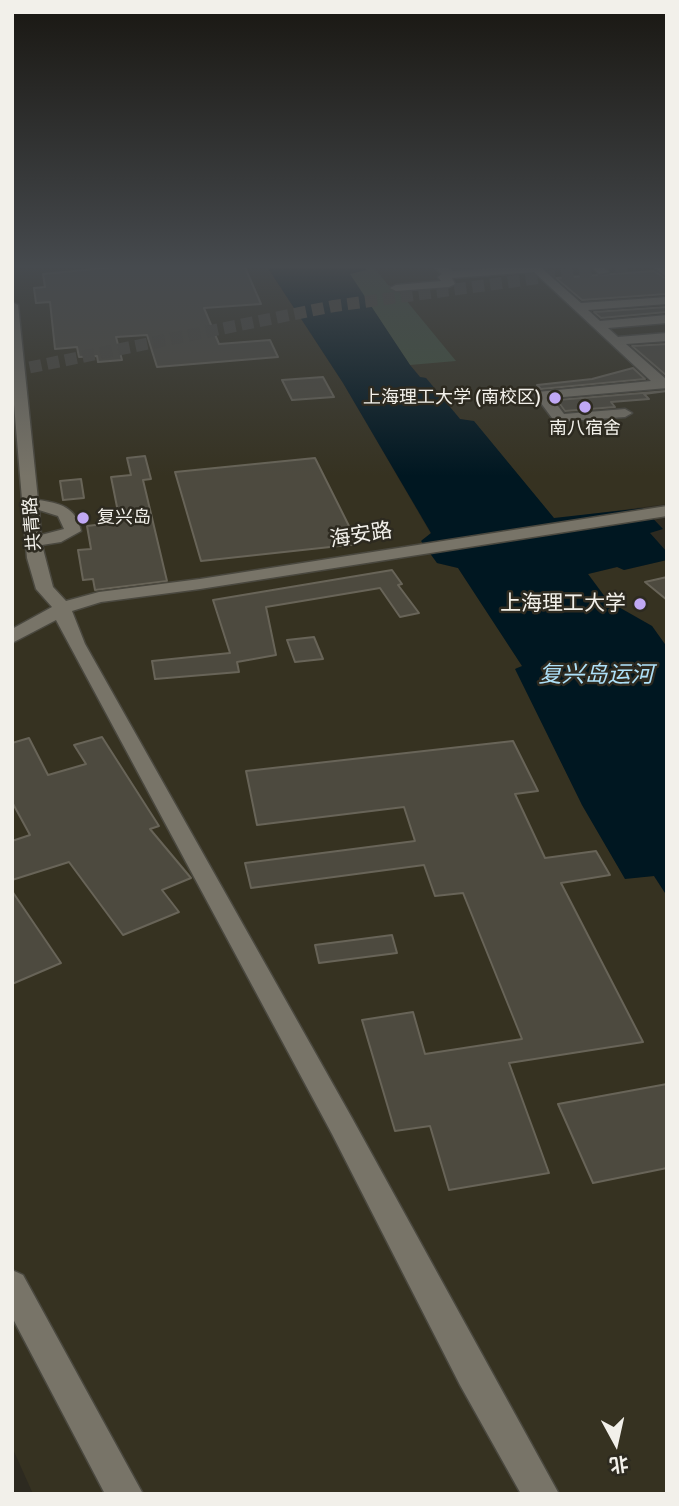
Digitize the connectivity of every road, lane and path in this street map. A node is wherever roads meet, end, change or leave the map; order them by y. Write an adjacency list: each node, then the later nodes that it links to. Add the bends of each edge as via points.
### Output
1 (14, 335): 8 (street, 共青路)
2 (609, 335): 4 (street)
3 (667, 337): 4 (street)
4 (616, 341): 5 (street)
5 (664, 384): 6 (street)
6 (601, 387): 6 (street, via 625,413 560,419 541,395)
7 (12, 494): 8 (street)
8 (30, 498): 10 (street, 共青路); 10 (street, via 68,514 74,531)
9 (667, 510): 11 (street, 海安路, via 99,597)
10 (33, 541): 11 (street, 共青路, via 45,589)
11 (63, 608): 12 (street, 海安路); 15 (street, 共青路, via 76,644)
12 (12, 637)
13 (12, 1285): 14 (street)
14 (125, 1494)
15 (541, 1494)

